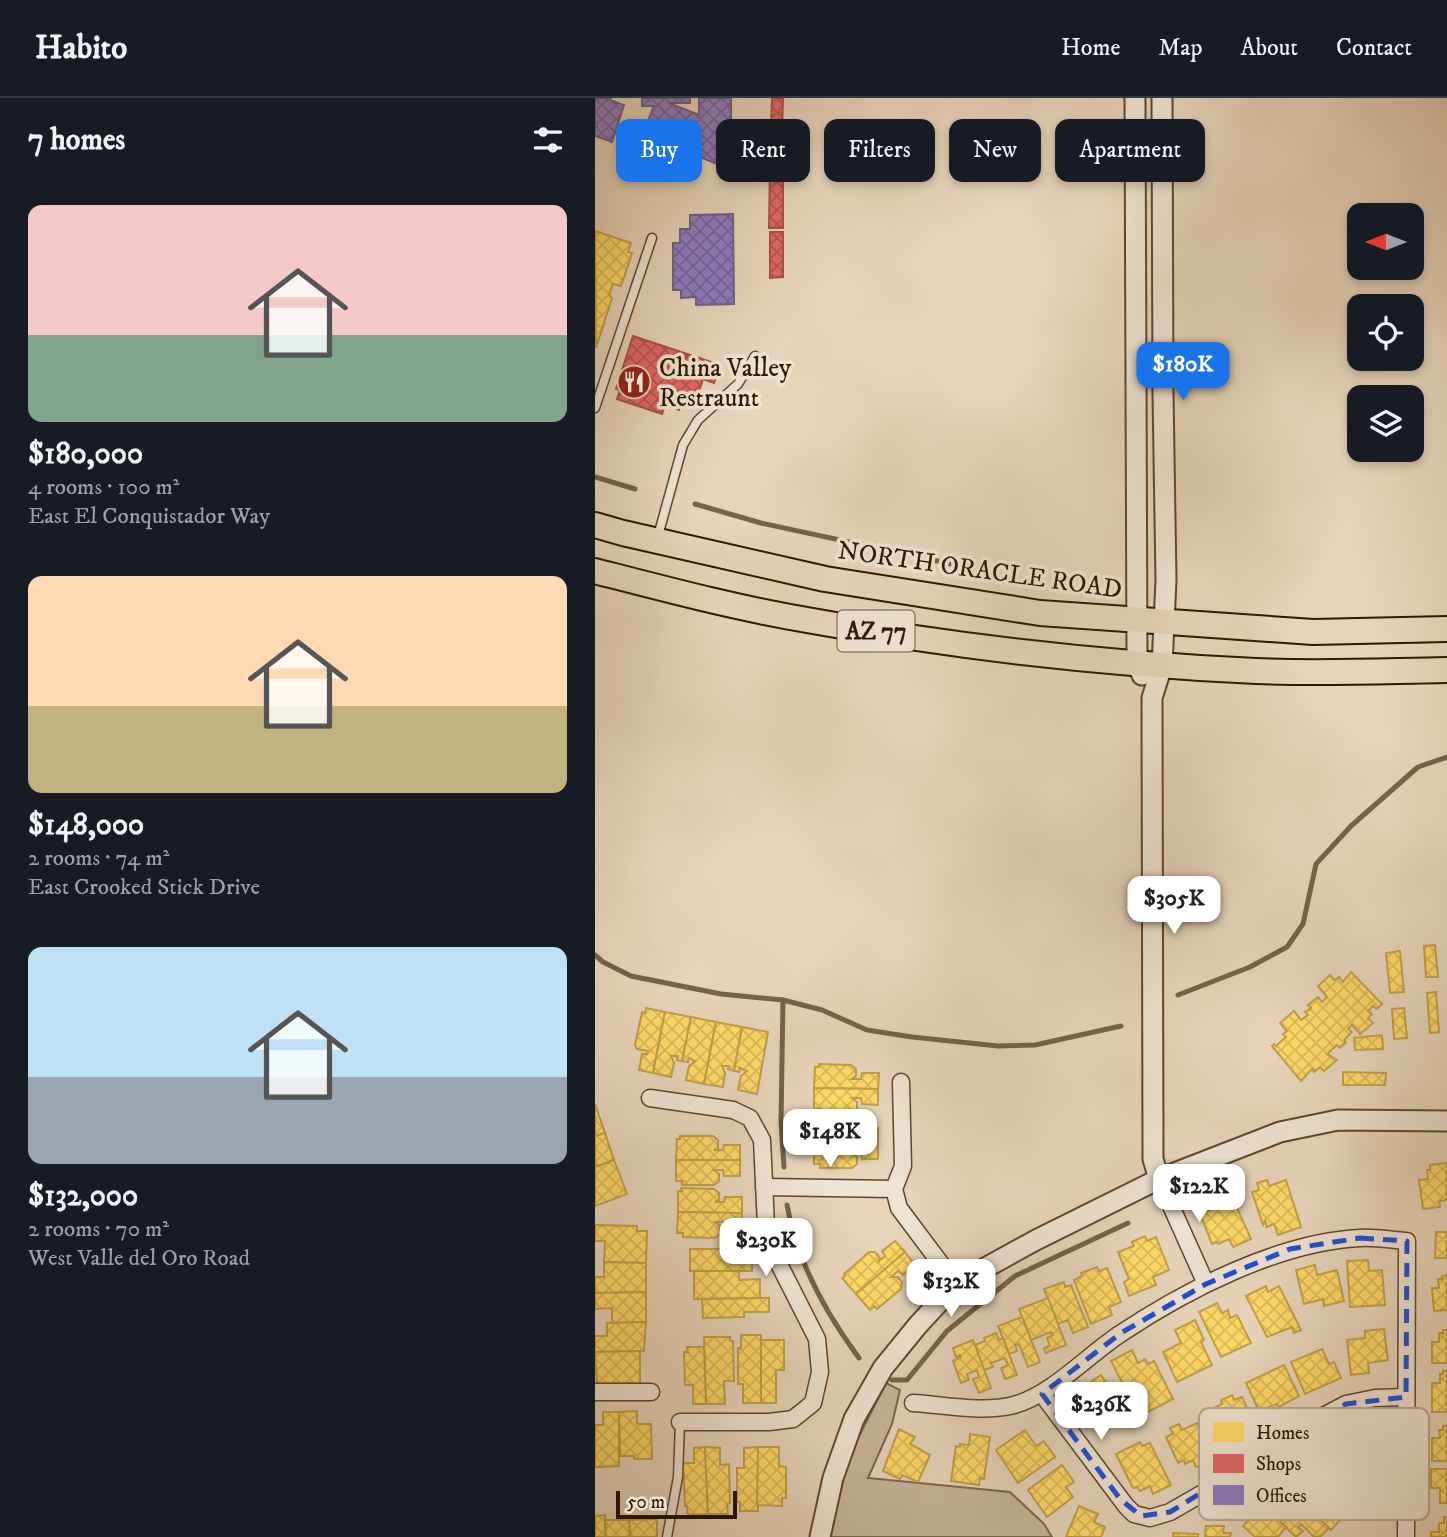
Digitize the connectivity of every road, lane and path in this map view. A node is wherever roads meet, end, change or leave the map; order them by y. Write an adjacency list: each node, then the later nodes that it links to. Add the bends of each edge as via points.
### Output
1 (1135, 98): 6 (street)
2 (1162, 98): 5 (street)
3 (652, 238): 7 (lane)
4 (755, 356): 9 (lane, via 737,384 698,420 683,445)
5 (1163, 393): 6 (street); 12 (street)
6 (1136, 395): 11 (street)
7 (595, 408)
8 (595, 525): 9 (highway, NORTH ORACLE ROAD / AZ 77)
9 (656, 541): 11 (highway, NORTH ORACLE ROAD / AZ 77, via 838,581 1040,613)
10 (595, 571): 14 (highway, AZ 77, via 806,620 947,642)
11 (1137, 620): 12 (highway, NORTH ORACLE ROAD / AZ 77); 14 (street)
12 (1164, 622): 13 (highway, NORTH ORACLE ROAD / AZ 77, via 1314,632); 14 (street)
13 (1447, 629)
14 (1149, 664): 15 (highway, AZ 77, via 1259,671); 19 (street, via 1154,799 1153,1159)
15 (1447, 670)
16 (901, 1082): 21 (street, via 903,1166)
17 (650, 1098): 20 (street, via 733,1110 750,1118 762,1140)
18 (1447, 1121): 19 (street, via 1338,1120 1280,1132)
19 (1159, 1180): 22 (street); 23 (street)
20 (764, 1186): 21 (street); 31 (street, via 766,1226 780,1266 817,1339 820,1372 813,1403 793,1419)
21 (894, 1189): 22 (street, via 899,1208)
22 (956, 1284): 34 (street, via 883,1368 854,1419 833,1478)
23 (1206, 1284): 26 (street, via 1121,1334); 27 (street, via 1290,1249 1360,1238 1407,1241)
24 (595, 1392): 25 (street)
25 (651, 1392)
26 (1042, 1394): 28 (street, via 988,1408); 32 (street, via 1140,1521 1170,1512)
27 (1406, 1397): 29 (street, via 1375,1398); 30 (street)
28 (913, 1403)
29 (1338, 1408)
30 (1406, 1408)
31 (680, 1422): 33 (lane, via 678,1477)
32 (1199, 1495)
33 (667, 1537)
34 (820, 1537)

